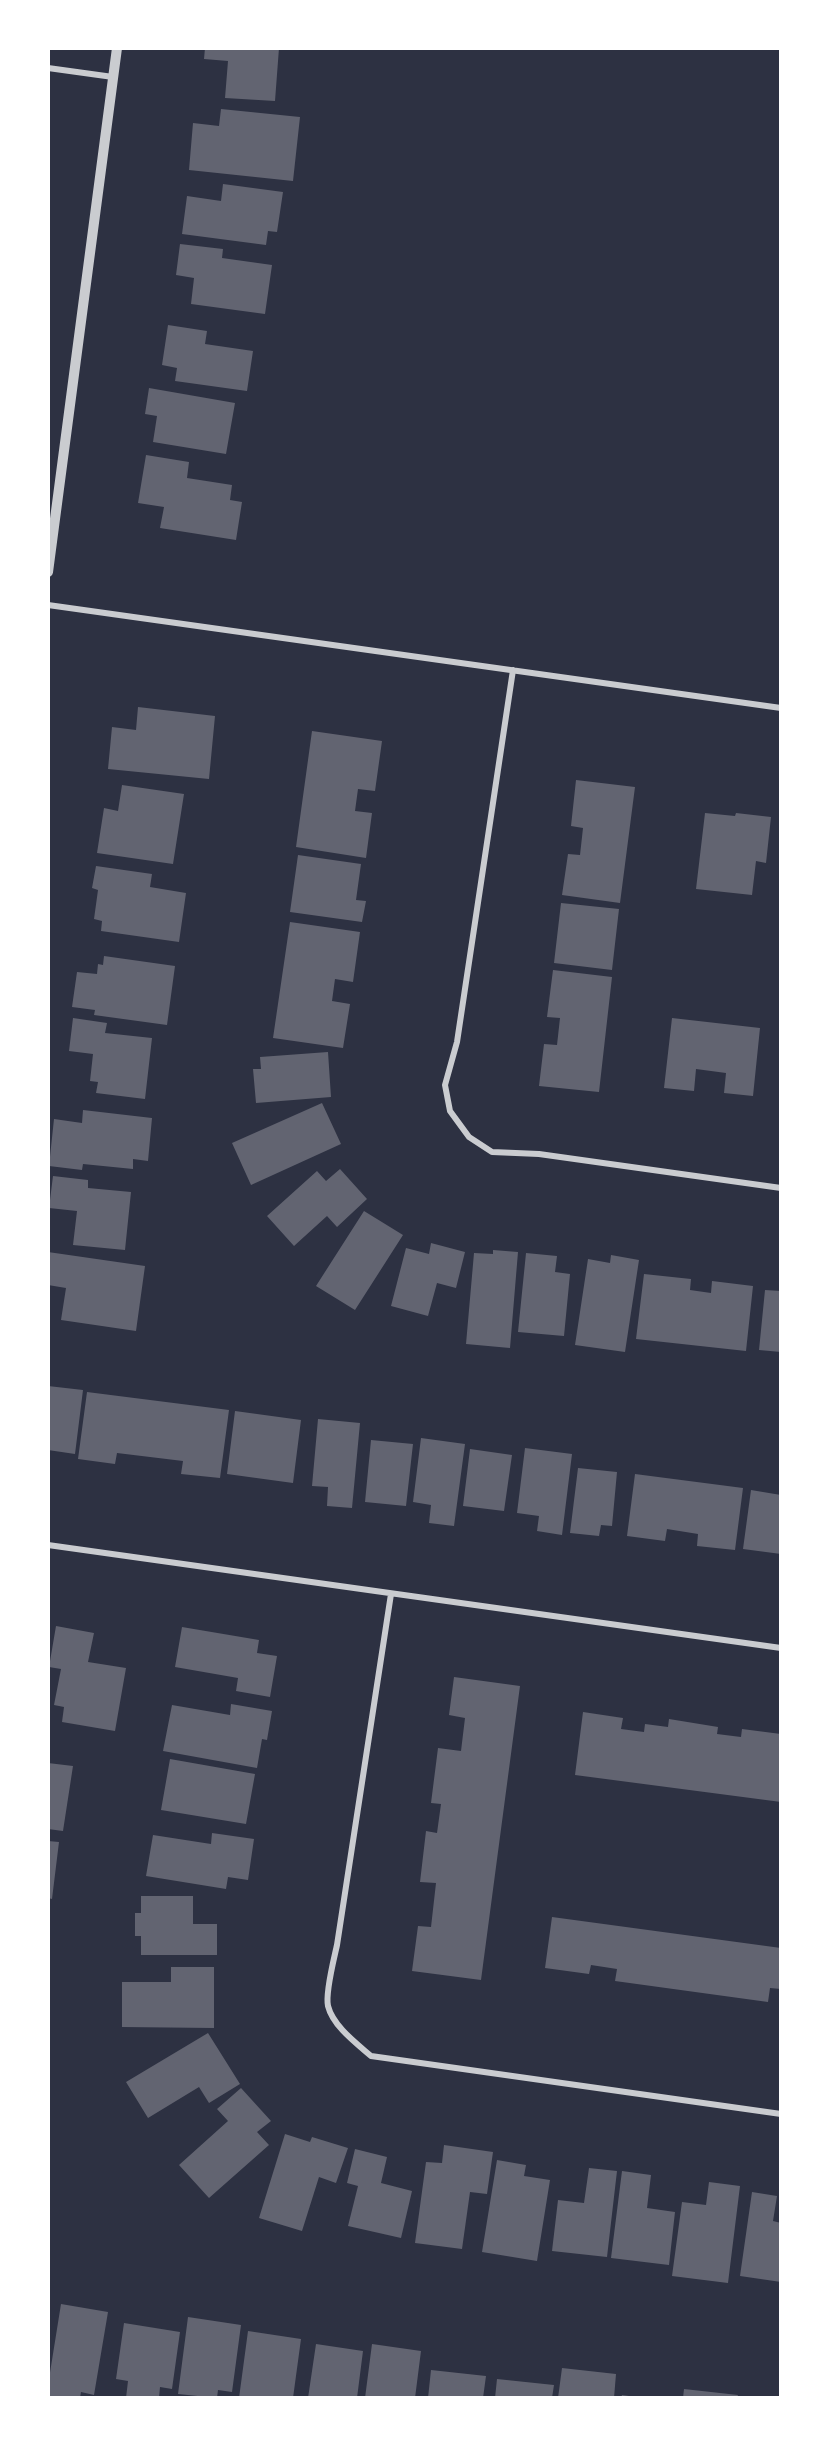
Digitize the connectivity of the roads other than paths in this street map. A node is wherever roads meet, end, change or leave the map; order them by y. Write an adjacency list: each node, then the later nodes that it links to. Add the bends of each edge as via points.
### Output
1 (117, 48): 3 (street)
2 (48, 68): 3 (street)
3 (113, 77): 4 (street)
4 (48, 572)
5 (48, 605): 6 (street)
6 (513, 670): 7 (street); 8 (street, via 457,1042 445,1085 450,1111 469,1137 492,1152 539,1154)
7 (781, 708)
8 (781, 1188)
9 (48, 1545): 10 (street)
10 (391, 1594): 11 (street); 12 (street, via 331,1976 328,2006 344,2034 371,2056)
11 (781, 1648)
12 (781, 2114)

